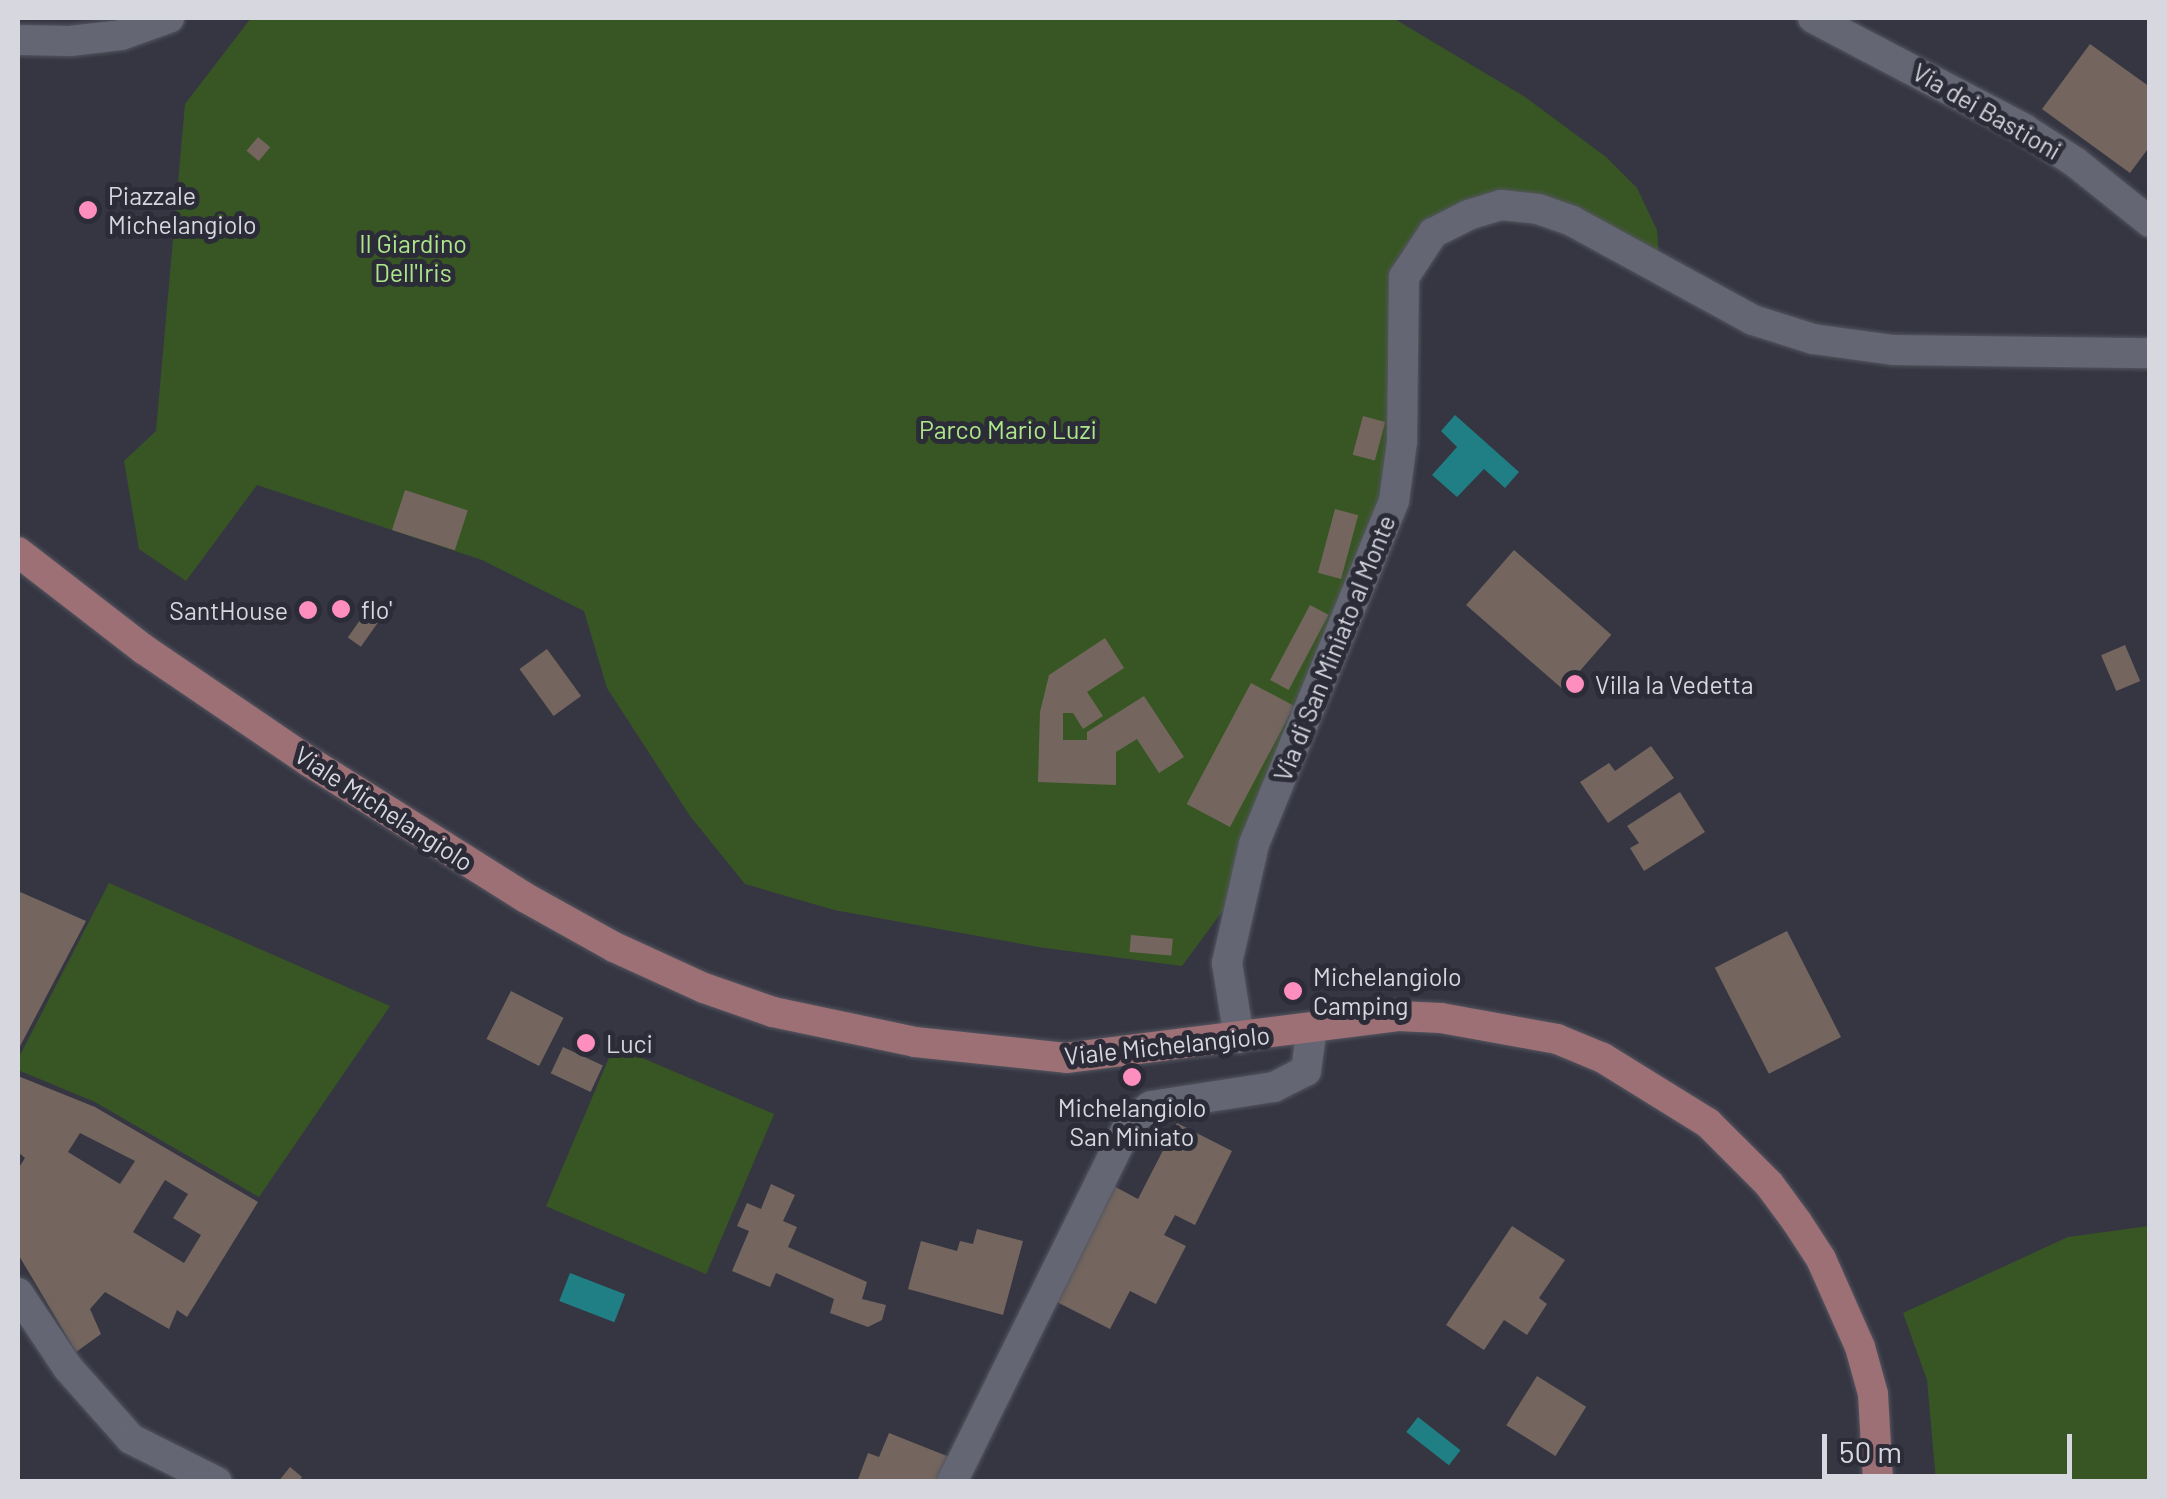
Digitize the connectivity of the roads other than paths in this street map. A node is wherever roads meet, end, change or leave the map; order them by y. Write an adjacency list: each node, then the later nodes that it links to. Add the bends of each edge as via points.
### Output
1 (169, 18): 3 (street, via 120,34)
2 (1813, 18): 4 (street, Via dei Bastioni, via 2024,130)
3 (18, 40)
4 (2150, 222)
5 (2150, 353): 8 (street, Via di San Miniato al Monte, via 1893,350 1812,340 1753,320 1538,209 1501,205 1433,233 1404,277 1402,442 1394,501 1254,844 1227,963)
6 (18, 552): 8 (main road, Viale Michelangiolo, via 145,650 416,830 614,948 704,988 836,1028 1014,1056 1066,1058)
7 (1312, 1027): 8 (main road, Viale Michelangiolo); 11 (street, via 1306,1070 1294,1077 1150,1106 1130,1122); 12 (main road, Viale Michelangiolo, via 1426,1017 1557,1040 1648,1082 1708,1122 1797,1222 1843,1306 1873,1394)
8 (1238, 1038)
9 (18, 1293): 10 (street, via 68,1368 131,1439)
10 (217, 1482)
11 (952, 1482)
12 (1878, 1482)

